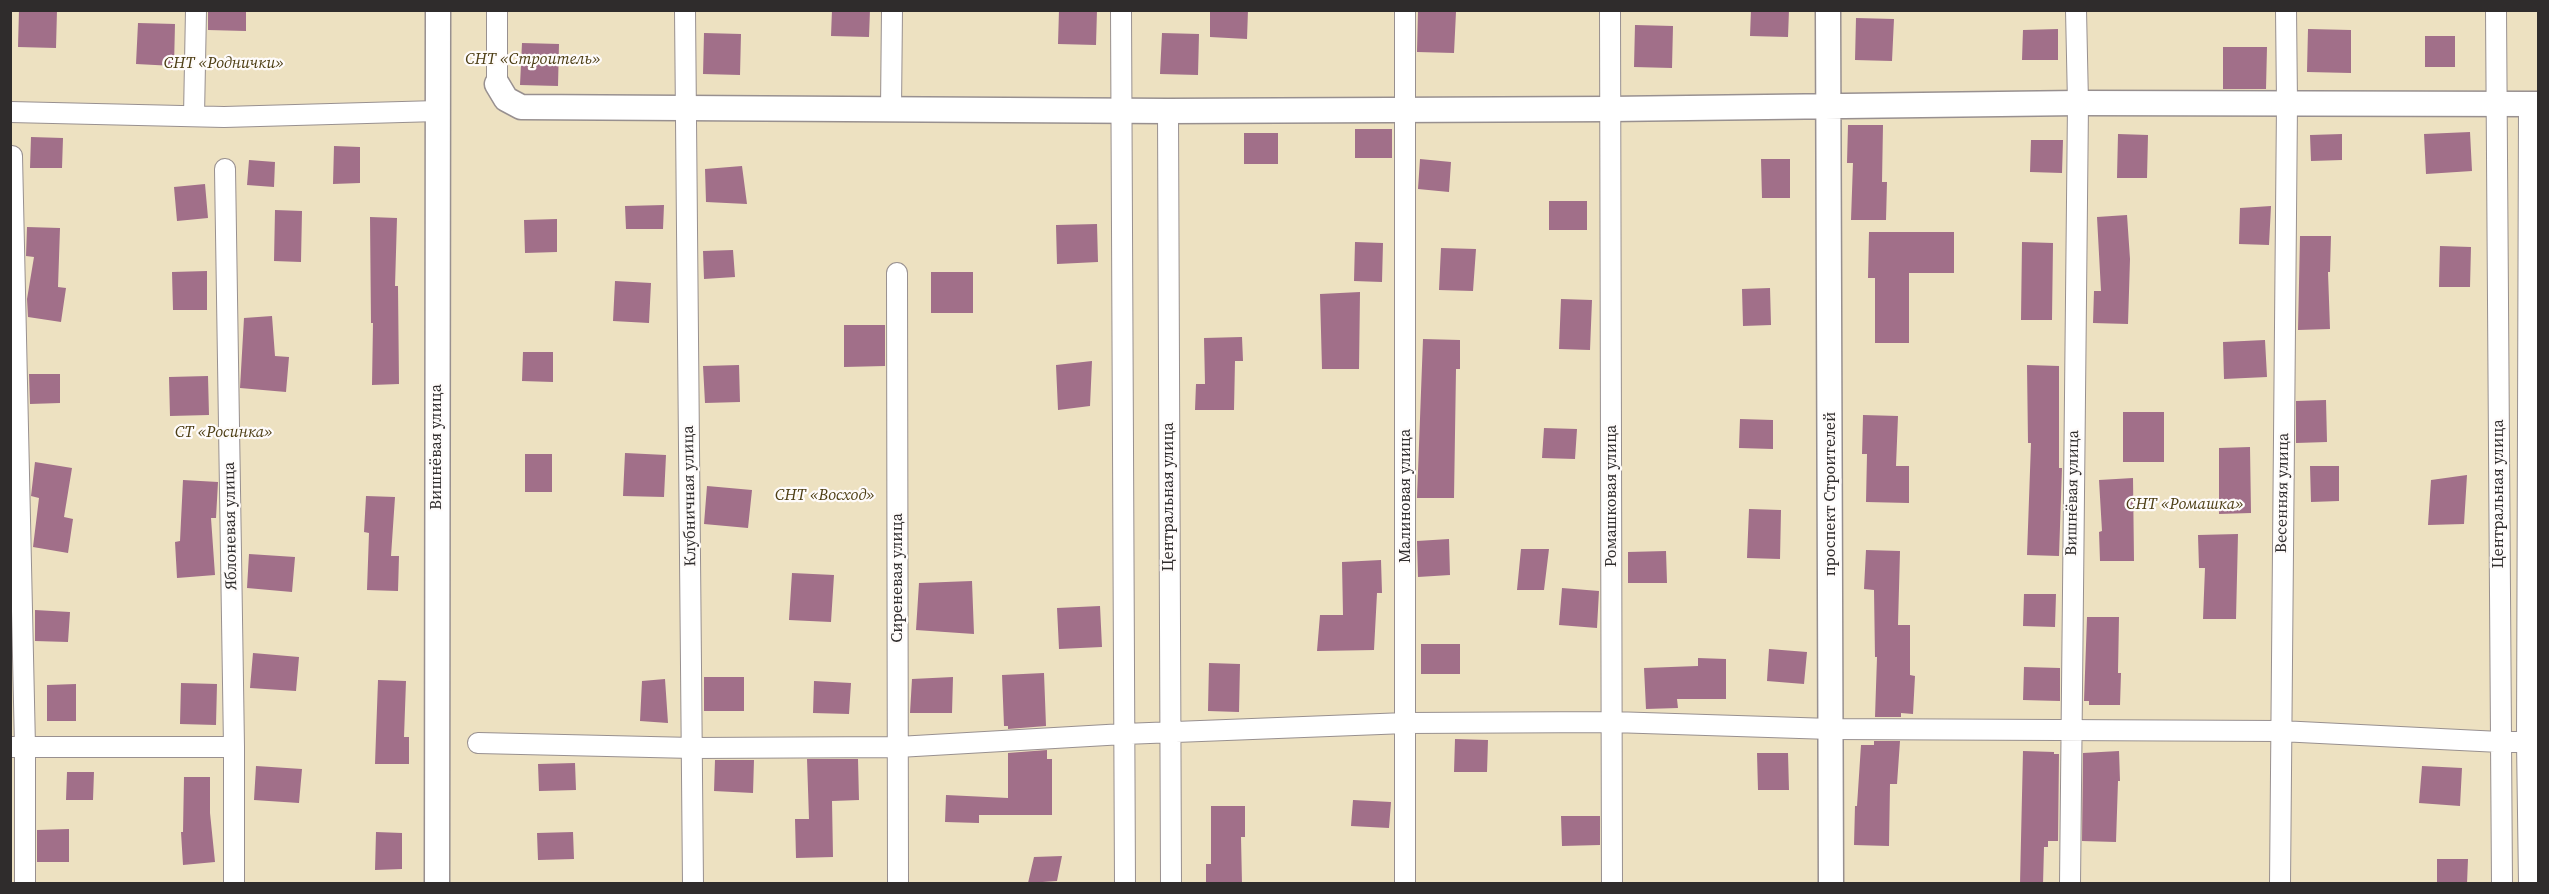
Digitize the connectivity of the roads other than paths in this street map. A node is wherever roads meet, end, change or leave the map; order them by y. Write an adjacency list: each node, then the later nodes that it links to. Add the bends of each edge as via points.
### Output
1 (196, 10): 27 (street)
2 (438, 10): 23 (street, Вишнёвая улица)
3 (497, 10): 13 (street)
4 (685, 10): 19 (street)
5 (892, 10): 20 (street)
6 (1121, 10): 24 (street)
7 (1405, 10): 22 (street, Малиновая улица)
8 (1610, 10): 21 (street, Ромашковая улица)
9 (1828, 10): 17 (street)
10 (2076, 10): 14 (street, Вишнёвая улица)
11 (2286, 10): 15 (street)
12 (2496, 10): 18 (street, Центральная улица)
13 (497, 84): 19 (street, via 506,99 521,107)
14 (2078, 103): 15 (street); 17 (street); 34 (street, Вишнёвая улица)
15 (2287, 103): 18 (street); 35 (street, Весенняя улица)
16 (2534, 104): 18 (street); 39 (street, Центральная улица)
17 (1830, 105): 21 (street); 33 (street, проспект Строителей)
18 (2497, 105): 38 (street, Центральная улица)
19 (685, 108): 20 (street); 44 (street, Клубничная улица)
20 (891, 109): 24 (street)
21 (1610, 109): 22 (street); 31 (street, Ромашковая улица)
22 (1406, 110): 25 (street); 32 (street, Малиновая улица)
23 (438, 111): 27 (street); 47 (street, Вишнёвая улица)
24 (1121, 111): 25 (street); 37 (street)
25 (1168, 111): 36 (street, Центральная улица)
26 (10, 112): 27 (street)
27 (194, 116)
28 (12, 156): 41 (street)
29 (225, 169): 42 (street, Яблоневая улица)
30 (897, 273): 43 (street, Сиреневая улица)
31 (1612, 722): 32 (street); 33 (street); 53 (street, Ромашковая улица)
32 (1406, 723): 36 (street); 52 (street, Малиновая улица)
33 (1831, 729): 34 (street); 54 (street, проспект Строителей)
34 (2070, 730): 35 (street); 55 (street, Вишнёвая улица)
35 (2280, 730): 38 (street); 56 (street, Весенняя улица)
36 (1170, 732): 37 (street); 51 (street, Центральная улица)
37 (1124, 734): 43 (street); 50 (street)
38 (2500, 742): 39 (street); 57 (street, Центральная улица)
39 (2533, 742): 58 (street, Центральная улица)
40 (478, 743): 44 (street)
41 (18, 747): 42 (street); 45 (street)
42 (234, 747): 46 (street, Яблоневая улица)
43 (898, 747): 44 (street); 49 (street, Сиреневая улица)
44 (693, 748): 48 (street, Клубничная улица)
45 (25, 884)
46 (234, 884)
47 (437, 884)
48 (693, 884)
49 (898, 884)
50 (1125, 884)
51 (1171, 884)
52 (1405, 884)
53 (1612, 884)
54 (1831, 884)
55 (2070, 884)
56 (2280, 884)
57 (2502, 884)
58 (2529, 884)

